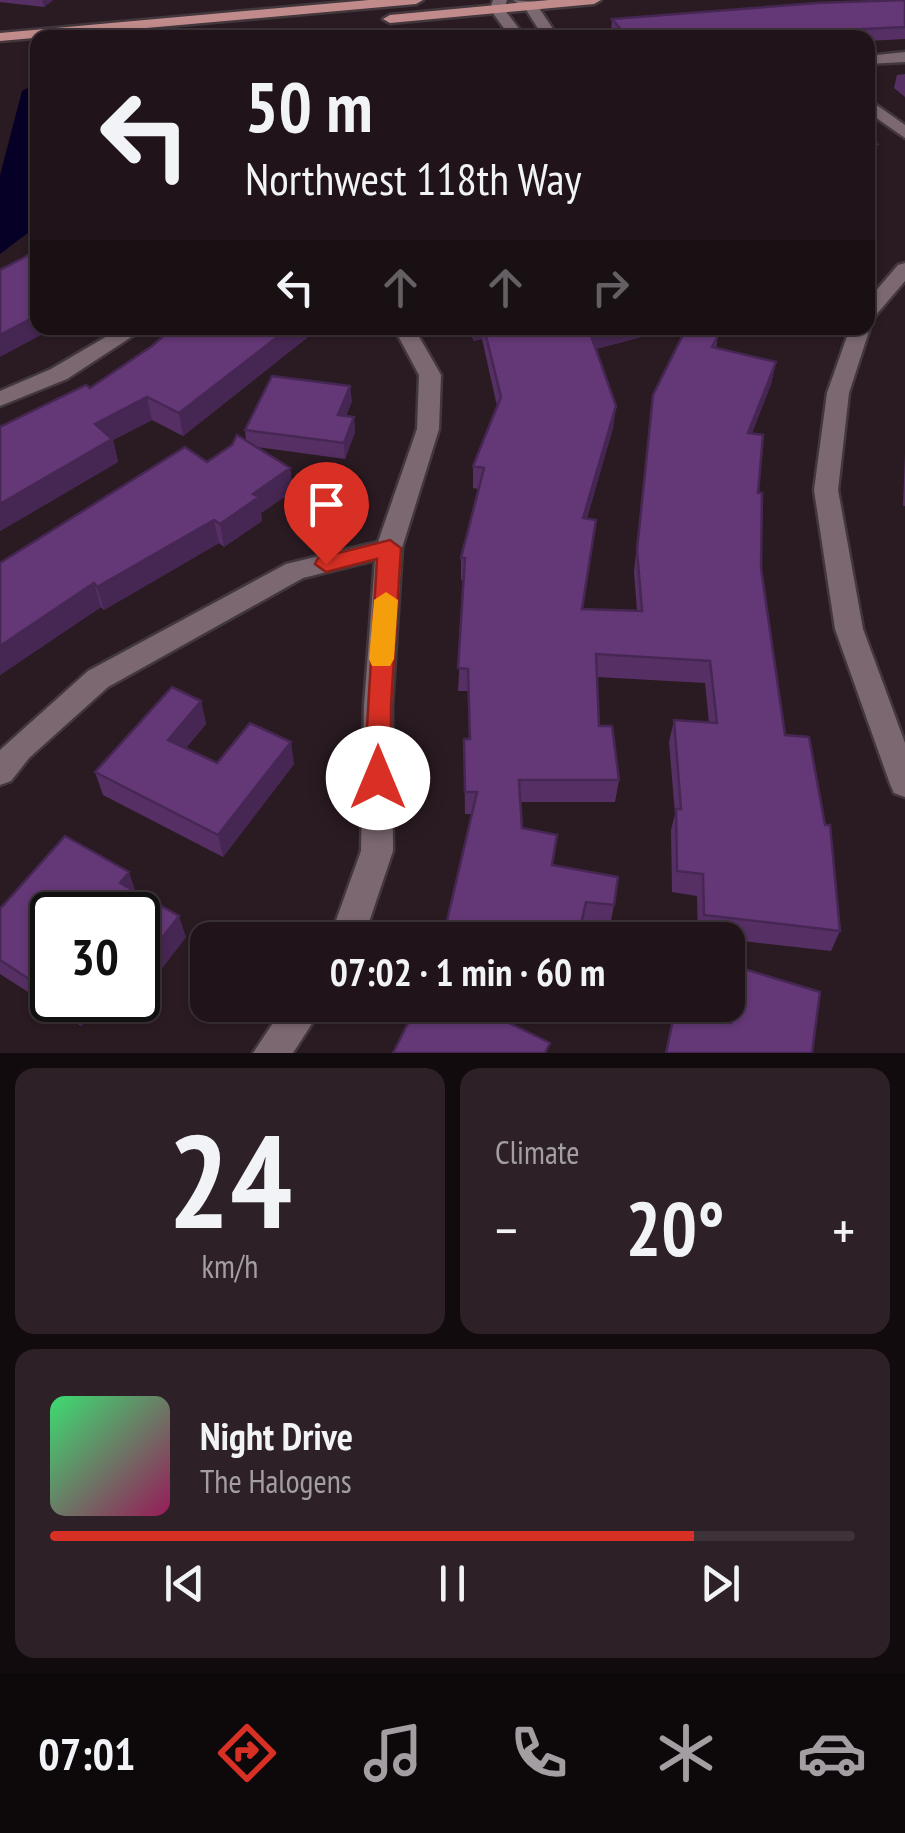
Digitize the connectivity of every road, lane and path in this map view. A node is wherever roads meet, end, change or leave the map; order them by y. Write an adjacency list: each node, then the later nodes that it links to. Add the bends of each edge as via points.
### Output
1 (416, 0): 5 (main road)
2 (594, 0): 3 (main road)
3 (525, 2): 4 (main road); 8 (street)
4 (498, 4): 6 (main road); 7 (street)
5 (79, 30)
6 (254, 30)
7 (514, 30)
8 (546, 30)
9 (30, 34): 10 (main road)
10 (0, 37)
11 (30, 51): 12 (main road)
12 (0, 53)
13 (905, 57): 14 (street)
14 (875, 59)
15 (875, 109): 16 (street)
16 (905, 132)
17 (905, 269): 18 (street)
18 (875, 304)
19 (124, 335): 22 (street)
20 (408, 335): 23 (street, via 430,374 428,428)
21 (858, 335): 25 (street, via 838,394 826,490 849,629)
22 (0, 399)
23 (390, 548): 24 (street, via 294,571 98,679); 26 (street, via 378,705 377,852)
24 (0, 772)
25 (905, 784)
26 (352, 922)
27 (293, 1022): 28 (street)
28 (270, 1053)

